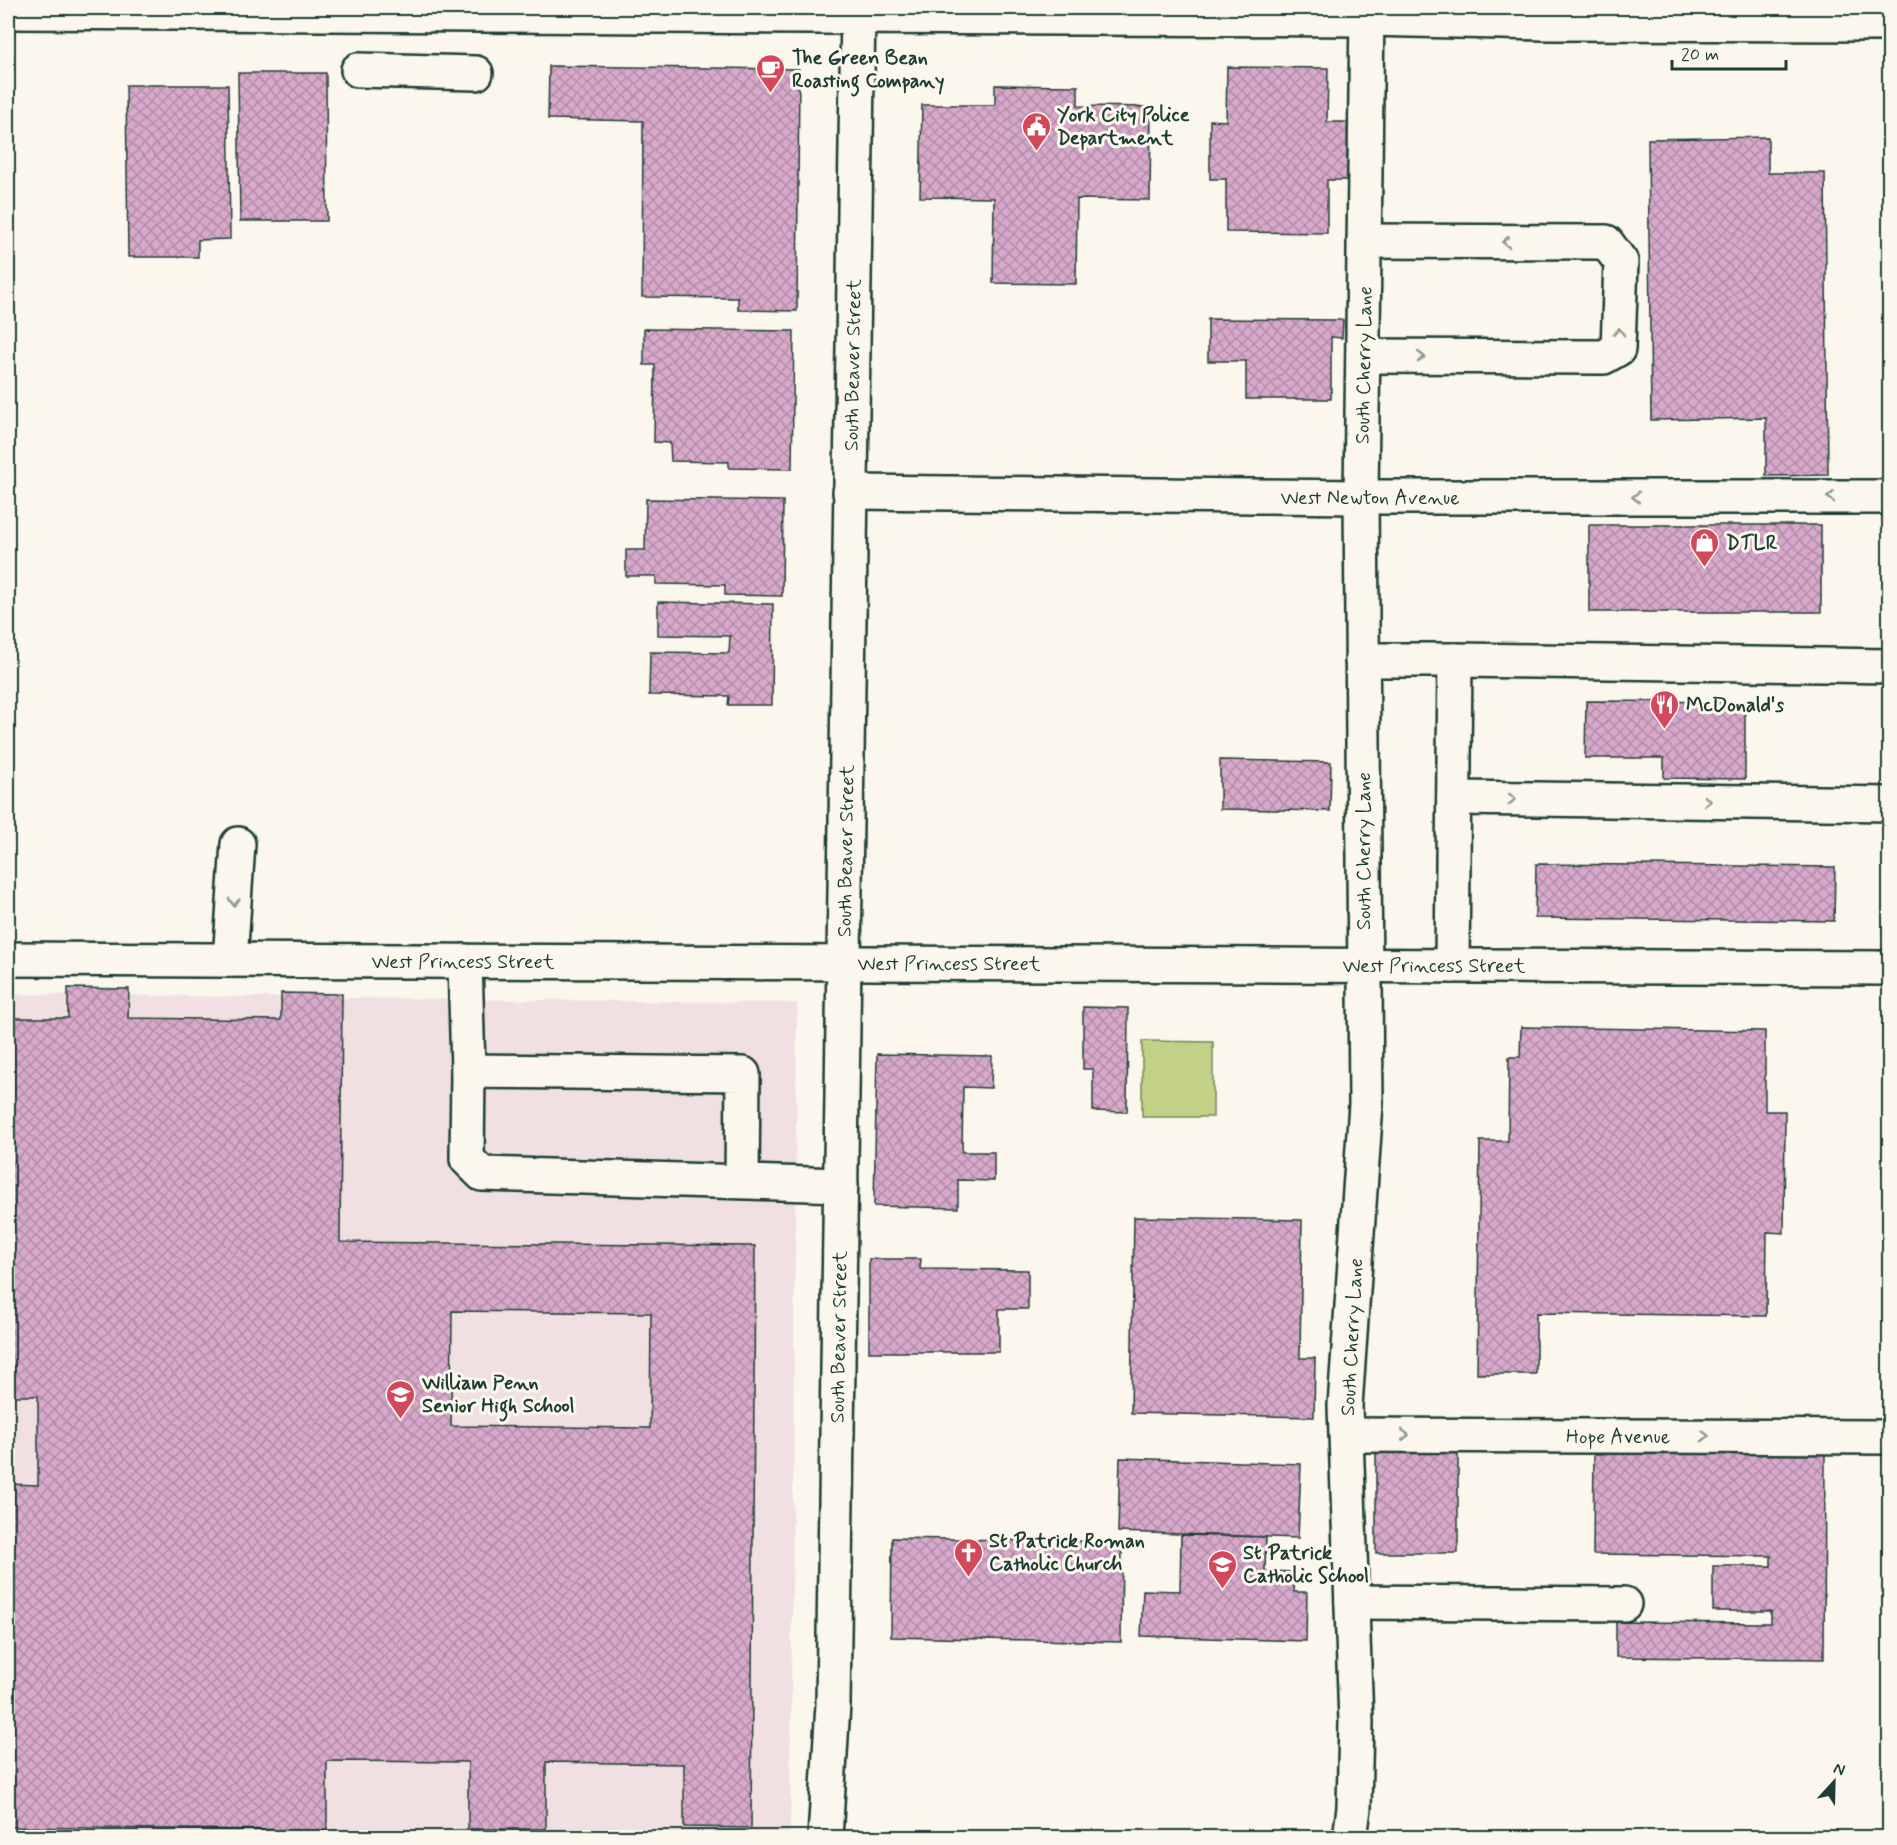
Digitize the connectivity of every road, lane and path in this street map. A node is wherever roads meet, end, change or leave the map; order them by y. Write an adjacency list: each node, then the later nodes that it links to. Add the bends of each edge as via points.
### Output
1 (8, 12): 2 (street)
2 (857, 13): 3 (street); 11 (street, South Beaver Street)
3 (1367, 13): 4 (street); 9 (street, South Cherry Lane)
4 (1546, 15): 5 (street)
5 (1621, 15): 6 (street)
6 (1890, 24)
7 (358, 70): 8 (street)
8 (476, 73)
9 (1364, 241): 10 (street, South Cherry Lane); 10 (street, one-way to 9, via 1604,357 1618,349 1621,262 1606,242)
10 (1363, 356): 12 (street, South Cherry Lane)
11 (850, 492): 12 (street, West Newton Avenue); 23 (street, South Beaver Street)
12 (1361, 497): 13 (street, West Newton Avenue, one-way to 12); 14 (street, South Cherry Lane)
13 (1890, 497)
14 (1362, 660): 15 (street); 24 (street, South Cherry Lane)
15 (1455, 660): 16 (street); 17 (street)
16 (1890, 666)
17 (1454, 798): 18 (street, one-way to 18); 25 (street)
18 (1890, 804)
19 (238, 844): 21 (street, one-way to 21)
20 (8, 958): 21 (street, West Princess Street)
21 (230, 960): 22 (street, West Princess Street)
22 (465, 961): 23 (street, West Princess Street); 27 (street)
23 (844, 963): 24 (street, West Princess Street); 29 (street, South Beaver Street)
24 (1364, 965): 25 (street, West Princess Street); 30 (street, South Cherry Lane, via 1366,1104 1345,1406)
25 (1452, 966): 26 (street, West Princess Street)
26 (1890, 968)
27 (468, 1071): 28 (street, via 467,1159 482,1174); 28 (street, via 743,1074)
28 (742, 1181): 29 (street)
29 (841, 1185): 34 (street, South Beaver Street, via 833,1704)
30 (1347, 1435): 31 (street, Hope Avenue, one-way to 31); 32 (street, South Cherry Lane)
31 (1890, 1437)
32 (1352, 1602): 33 (street); 35 (street, South Cherry Lane, via 1356,1722)
33 (1624, 1604)
34 (825, 1838)
35 (1350, 1838)

